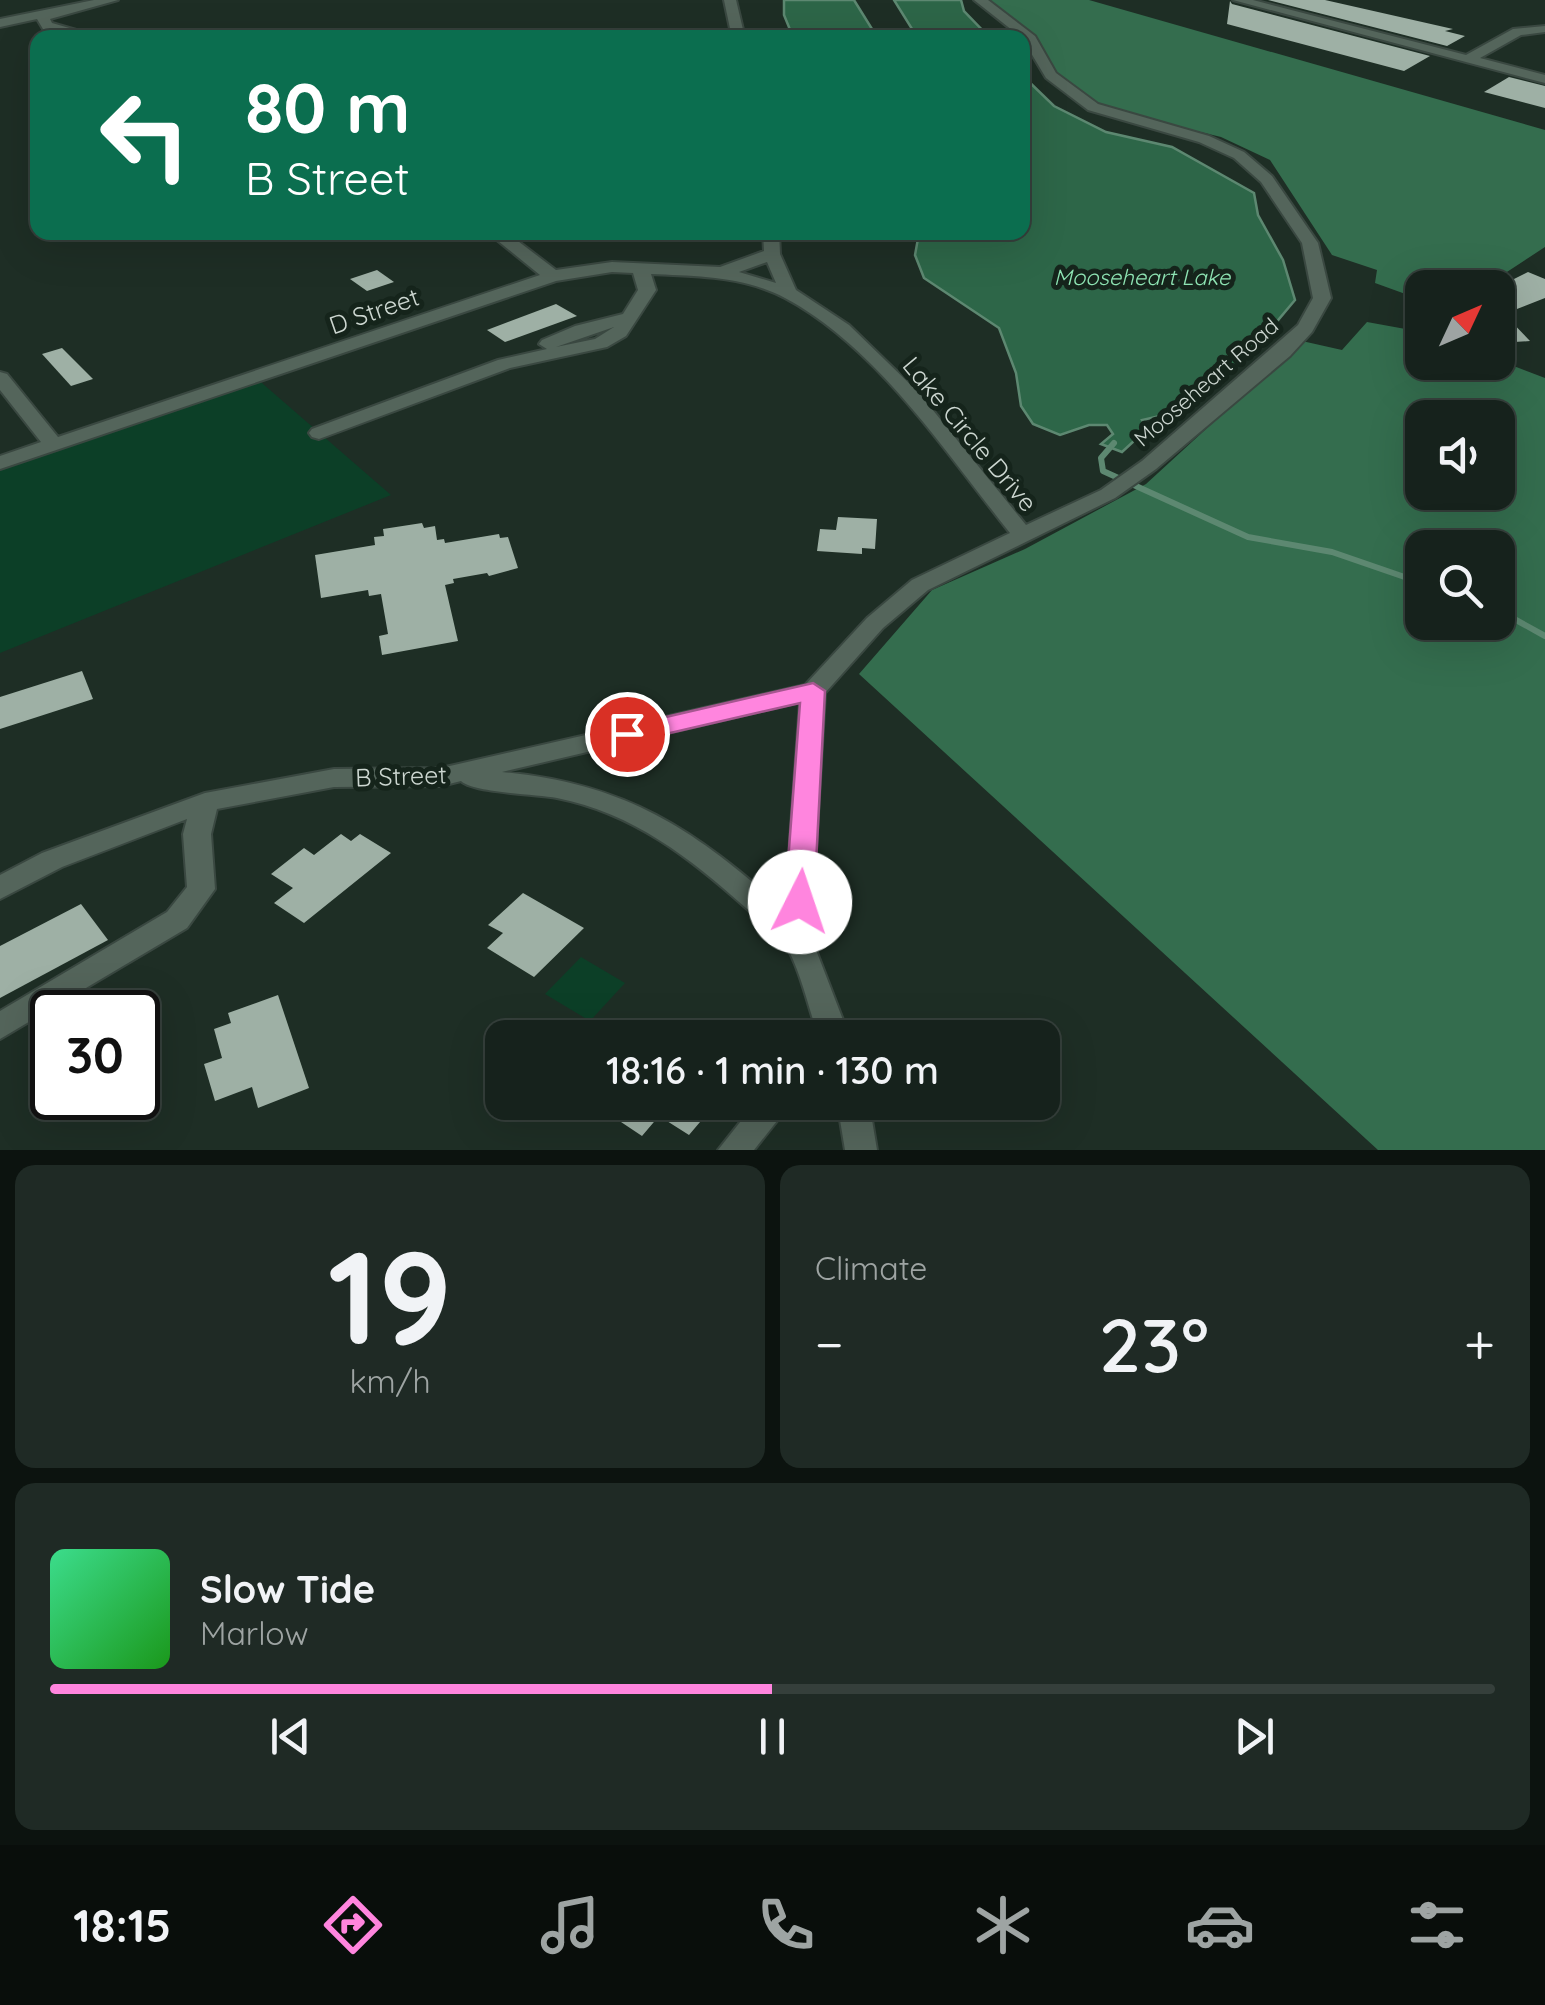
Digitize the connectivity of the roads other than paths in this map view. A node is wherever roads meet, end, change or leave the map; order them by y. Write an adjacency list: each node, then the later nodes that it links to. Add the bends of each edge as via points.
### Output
1 (112, 0): 5 (street)
2 (730, 0): 8 (street)
3 (980, 0): 9 (street, Mooseheart Road)
4 (1240, 0): 12 (street)
5 (48, 20): 6 (street); 7 (street)
6 (1, 23)
7 (64, 30)
8 (737, 30)
9 (1018, 30)
10 (1543, 30): 12 (street, via 1518,32)
11 (1030, 39): 25 (street, Mooseheart Road, via 1051,75 1093,107 1240,155 1267,179 1310,242 1322,298 1306,328 1149,465 1108,494)
12 (1468, 59): 13 (street)
13 (1545, 79)
14 (506, 240): 19 (street)
15 (771, 240): 16 (street)
16 (772, 254): 18 (street, D Street); 20 (street)
17 (640, 266): 18 (street, D Street); 19 (street, D Street); 22 (street, via 647,290 620,332 601,343 504,364)
18 (722, 272): 20 (street, Lake Circle Drive)
19 (553, 276): 23 (street, D Street)
20 (789, 293): 25 (street, Lake Circle Drive, via 843,329 912,397)
21 (0, 378): 23 (street)
22 (320, 432)
23 (54, 445): 24 (street, D Street)
24 (0, 463)
25 (1023, 535): 26 (street, Mooseheart Road, via 920,585)
26 (813, 691): 27 (street, B Street); 30 (street)
27 (441, 777): 28 (street, B Street, via 334,778); 30 (street, via 514,780 651,822)
28 (205, 802): 29 (street, B Street, via 52,860); 32 (street, via 196,834 201,890 177,920)
29 (0, 888)
30 (797, 937): 31 (street)
31 (828, 1020)
32 (0, 1026)
33 (760, 1120): 35 (street)
34 (856, 1120): 36 (street)
35 (734, 1150)
36 (860, 1150)

